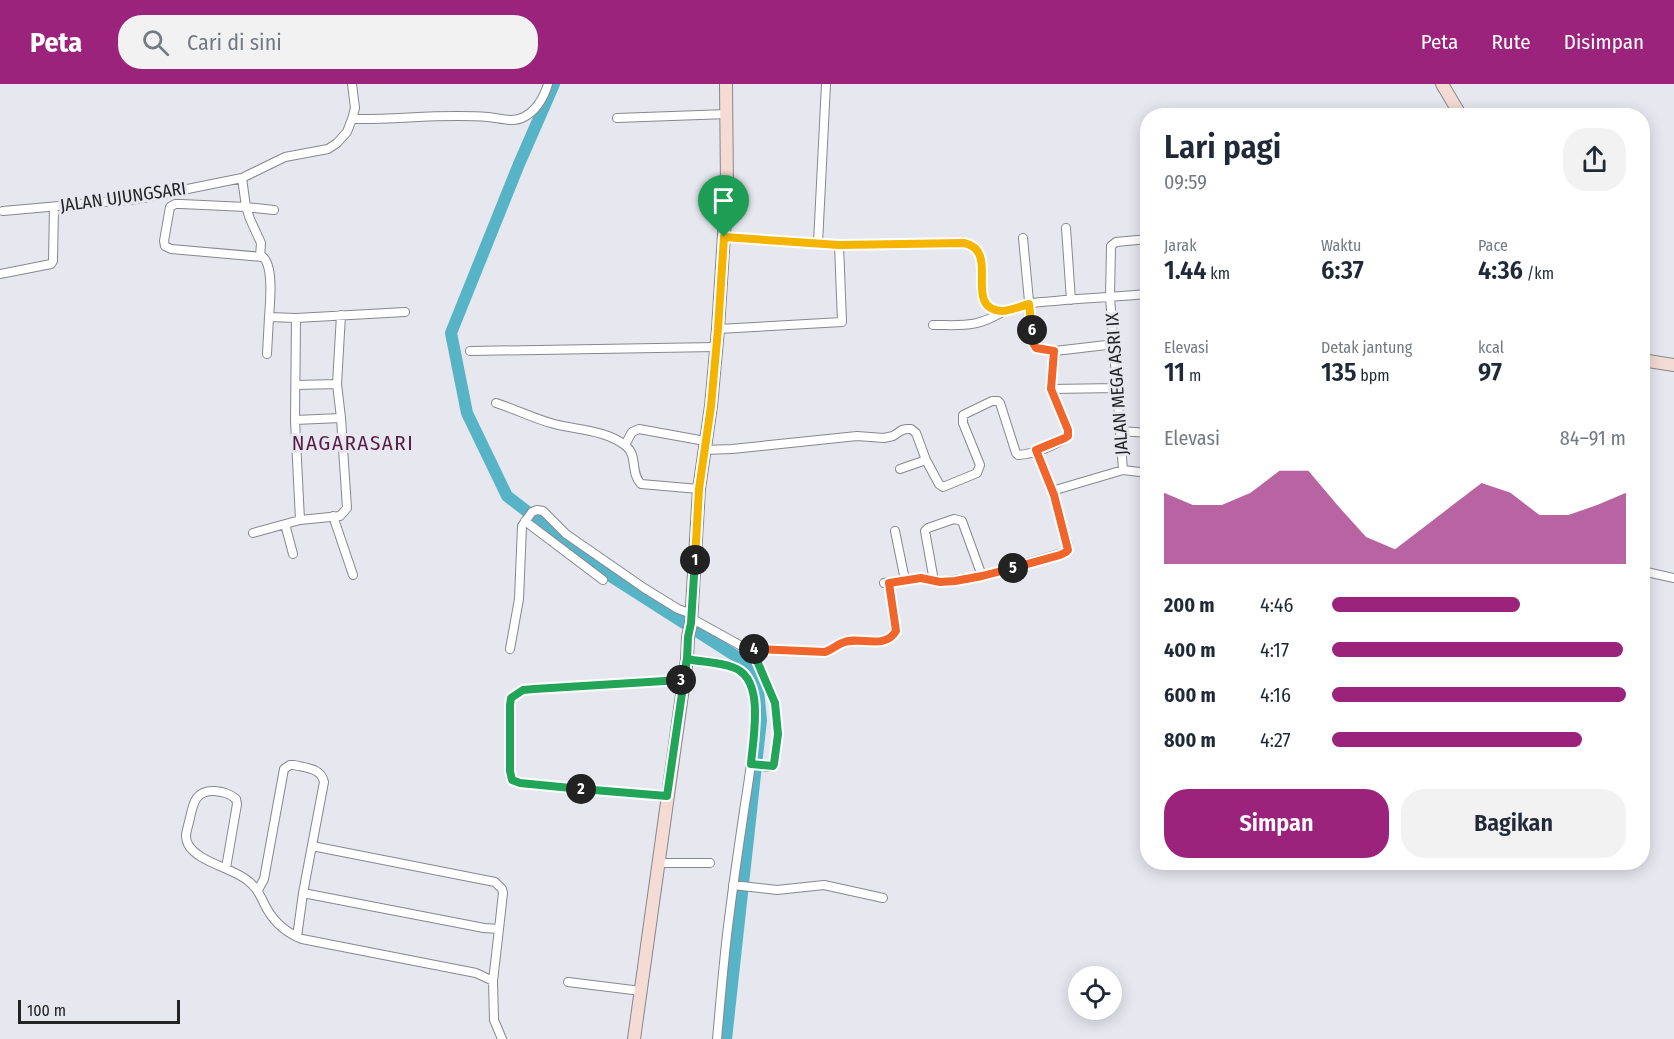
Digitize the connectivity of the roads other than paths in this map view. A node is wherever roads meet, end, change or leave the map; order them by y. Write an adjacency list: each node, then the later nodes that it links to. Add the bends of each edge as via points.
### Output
1 (352, 84): 8 (street)
2 (548, 84): 8 (street, via 535,110 512,120 464,115)
3 (726, 84): 7 (street)
4 (826, 84): 19 (street)
5 (1442, 84): 6 (street)
6 (1456, 108)
7 (727, 114): 9 (street); 16 (street)
8 (352, 118): 10 (street, JALAN UJUNGSARI, via 347,132 328,149 285,158)
9 (616, 118)
10 (242, 178): 11 (street, JALAN UJUNGSARI, via 138,199); 12 (street)
11 (54, 207): 14 (street, JALAN UJUNGSARI); 22 (street, via 51,264)
12 (246, 207): 13 (street); 21 (street, via 261,243); 21 (street, via 175,204 168,212 165,246)
13 (274, 210)
14 (3, 211)
15 (1066, 228): 25 (street)
16 (724, 237): 19 (street); 33 (street)
17 (1023, 238): 26 (street)
18 (1140, 240): 24 (street, JALAN MEGA ASRI IX, via 1111,246)
19 (818, 243): 20 (street)
20 (839, 245): 27 (street, via 972,244 980,257 986,303 992,309); 33 (street, via 842,322)
21 (260, 257): 30 (street, via 268,264)
22 (0, 274)
23 (1140, 295): 24 (street)
24 (1110, 297): 25 (street); 34 (street, JALAN MEGA ASRI IX)
25 (1071, 300): 26 (street)
26 (1029, 304): 27 (street); 37 (street, via 1034,346)
27 (1004, 311): 32 (street, via 980,324)
28 (405, 312): 29 (street)
29 (341, 315): 31 (street); 41 (street)
30 (269, 317): 31 (street); 38 (street)
31 (296, 318): 42 (street)
32 (933, 325)
33 (718, 329): 35 (street)
34 (1115, 344): 37 (street); 43 (street, JALAN MEGA ASRI IX)
35 (716, 347): 36 (street); 51 (street)
36 (470, 351)
37 (1054, 351): 44 (street)
38 (267, 354)
39 (1650, 363): 40 (street)
40 (1674, 365)
41 (337, 384): 42 (street); 46 (street)
42 (296, 385): 47 (street)
43 (1117, 388): 44 (street); 48 (street, JALAN MEGA ASRI IX)
44 (1051, 389): 52 (street, via 1068,436)
45 (496, 402): 50 (street)
46 (340, 418): 47 (street); 59 (street, via 347,508 340,516)
47 (295, 420): 61 (street)
48 (1121, 431): 49 (street); 55 (street, JALAN MEGA ASRI IX)
49 (1140, 432)
50 (625, 445): 51 (street, via 632,432 639,429); 57 (street, via 634,457 641,484)
51 (705, 445): 53 (street, via 732,449 857,436 884,438 911,429); 57 (street)
52 (1036, 450): 53 (street, via 1016,453 1000,403 995,401 963,415 980,465 977,473 943,487); 58 (street)
53 (926, 460): 54 (street)
54 (900, 469)
55 (1123, 470): 56 (street); 58 (street)
56 (1140, 472)
57 (699, 489): 73 (street)
58 (1052, 491): 68 (street, via 1068,546 1066,552)
59 (333, 516): 61 (street); 67 (street)
60 (528, 518): 70 (street); 73 (street, via 537,510 543,512 603,561); 74 (street, via 521,532 519,599)
61 (300, 520): 62 (street)
62 (285, 524): 64 (street); 65 (street)
63 (895, 531): 71 (street)
64 (253, 533)
65 (294, 554)
66 (1650, 573): 69 (street)
67 (353, 574)
68 (982, 576): 72 (street); 72 (street, via 962,521 954,519 926,531)
69 (1674, 578)
70 (603, 580)
71 (905, 580): 72 (street); 75 (street, via 886,583 896,631 885,641 856,640 825,652)
72 (934, 581)
73 (692, 618): 75 (street); 76 (street)
74 (510, 649)
75 (752, 649): 78 (street, via 775,703 778,734 772,767)
76 (687, 659): 77 (street); 78 (street, via 733,667 748,678 754,699)
77 (683, 680): 79 (street); 79 (street, via 523,690 511,698 510,705 510,776 516,782)
78 (752, 764): 84 (street)
79 (667, 796): 81 (street)
80 (312, 846): 85 (street, via 323,779 318,772 290,765 284,769 264,879); 86 (street); 88 (street, via 495,882 503,893)
81 (659, 862): 82 (street); 92 (street)
82 (710, 863)
83 (226, 868): 83 (street, via 201,856 188,844 186,835 193,803 202,792 226,792 236,799); 85 (street)
84 (736, 885): 87 (street, via 777,890 824,885); 95 (street)
85 (258, 890): 89 (street, via 279,925)
86 (303, 893): 88 (street); 89 (street)
87 (883, 898)
88 (499, 929): 90 (street)
89 (297, 937): 90 (street, via 476,973)
90 (493, 981): 93 (street, via 494,1020)
91 (568, 982): 92 (street)
92 (642, 991): 94 (street)
93 (502, 1039)
94 (634, 1039)
95 (717, 1039)

